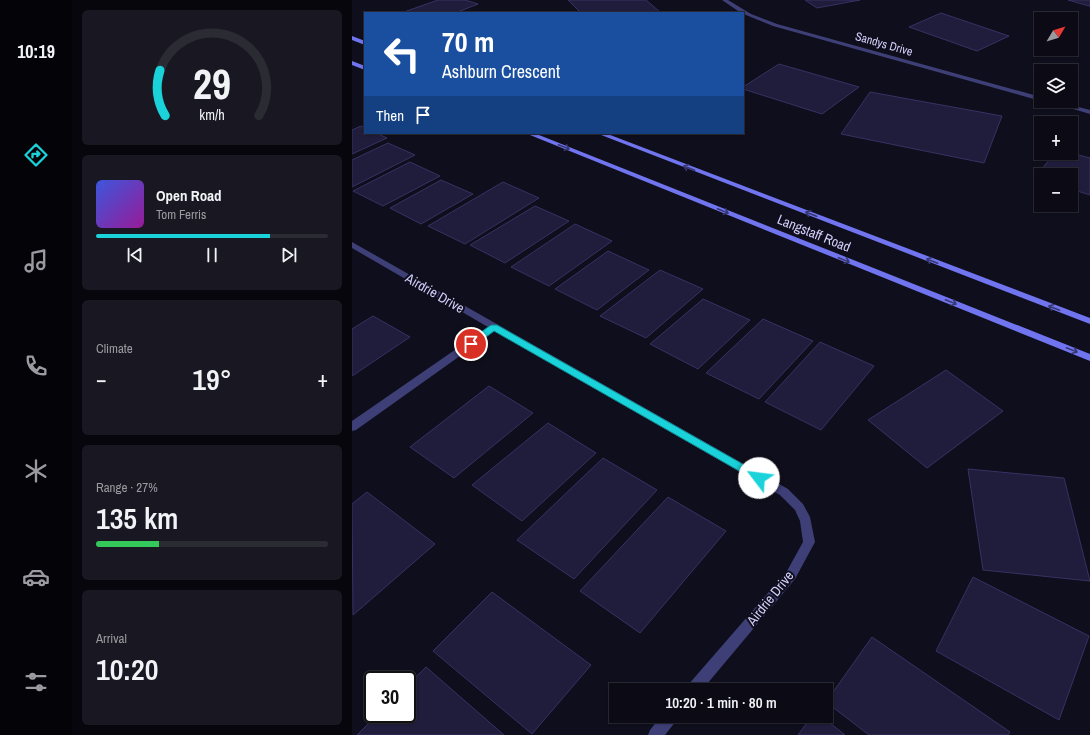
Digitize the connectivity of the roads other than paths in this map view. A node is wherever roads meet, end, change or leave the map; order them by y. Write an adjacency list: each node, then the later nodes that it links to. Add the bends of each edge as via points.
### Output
1 (725, 0): 2 (street, Sandys Drive)
2 (743, 12)
3 (744, 13): 8 (street, Sandys Drive, via 775,25)
4 (352, 38): 5 (main road)
5 (364, 43)
6 (352, 63): 7 (main road)
7 (364, 68)
8 (1034, 97)
9 (1075, 108): 10 (street)
10 (1090, 112)
11 (530, 134): 16 (main road, Langstaff Road, one-way to 16)
12 (602, 134): 14 (main road, Langstaff Road, one-way to 12)
13 (352, 245): 15 (street, Airdrie Drive)
14 (1090, 321)
15 (494, 327): 17 (street); 18 (street, Airdrie Drive, via 784,492 799,507 806,521 809,542 792,575)
16 (1090, 358)
17 (352, 427)
18 (699, 683)
19 (665, 723): 20 (street)
20 (654, 735)

